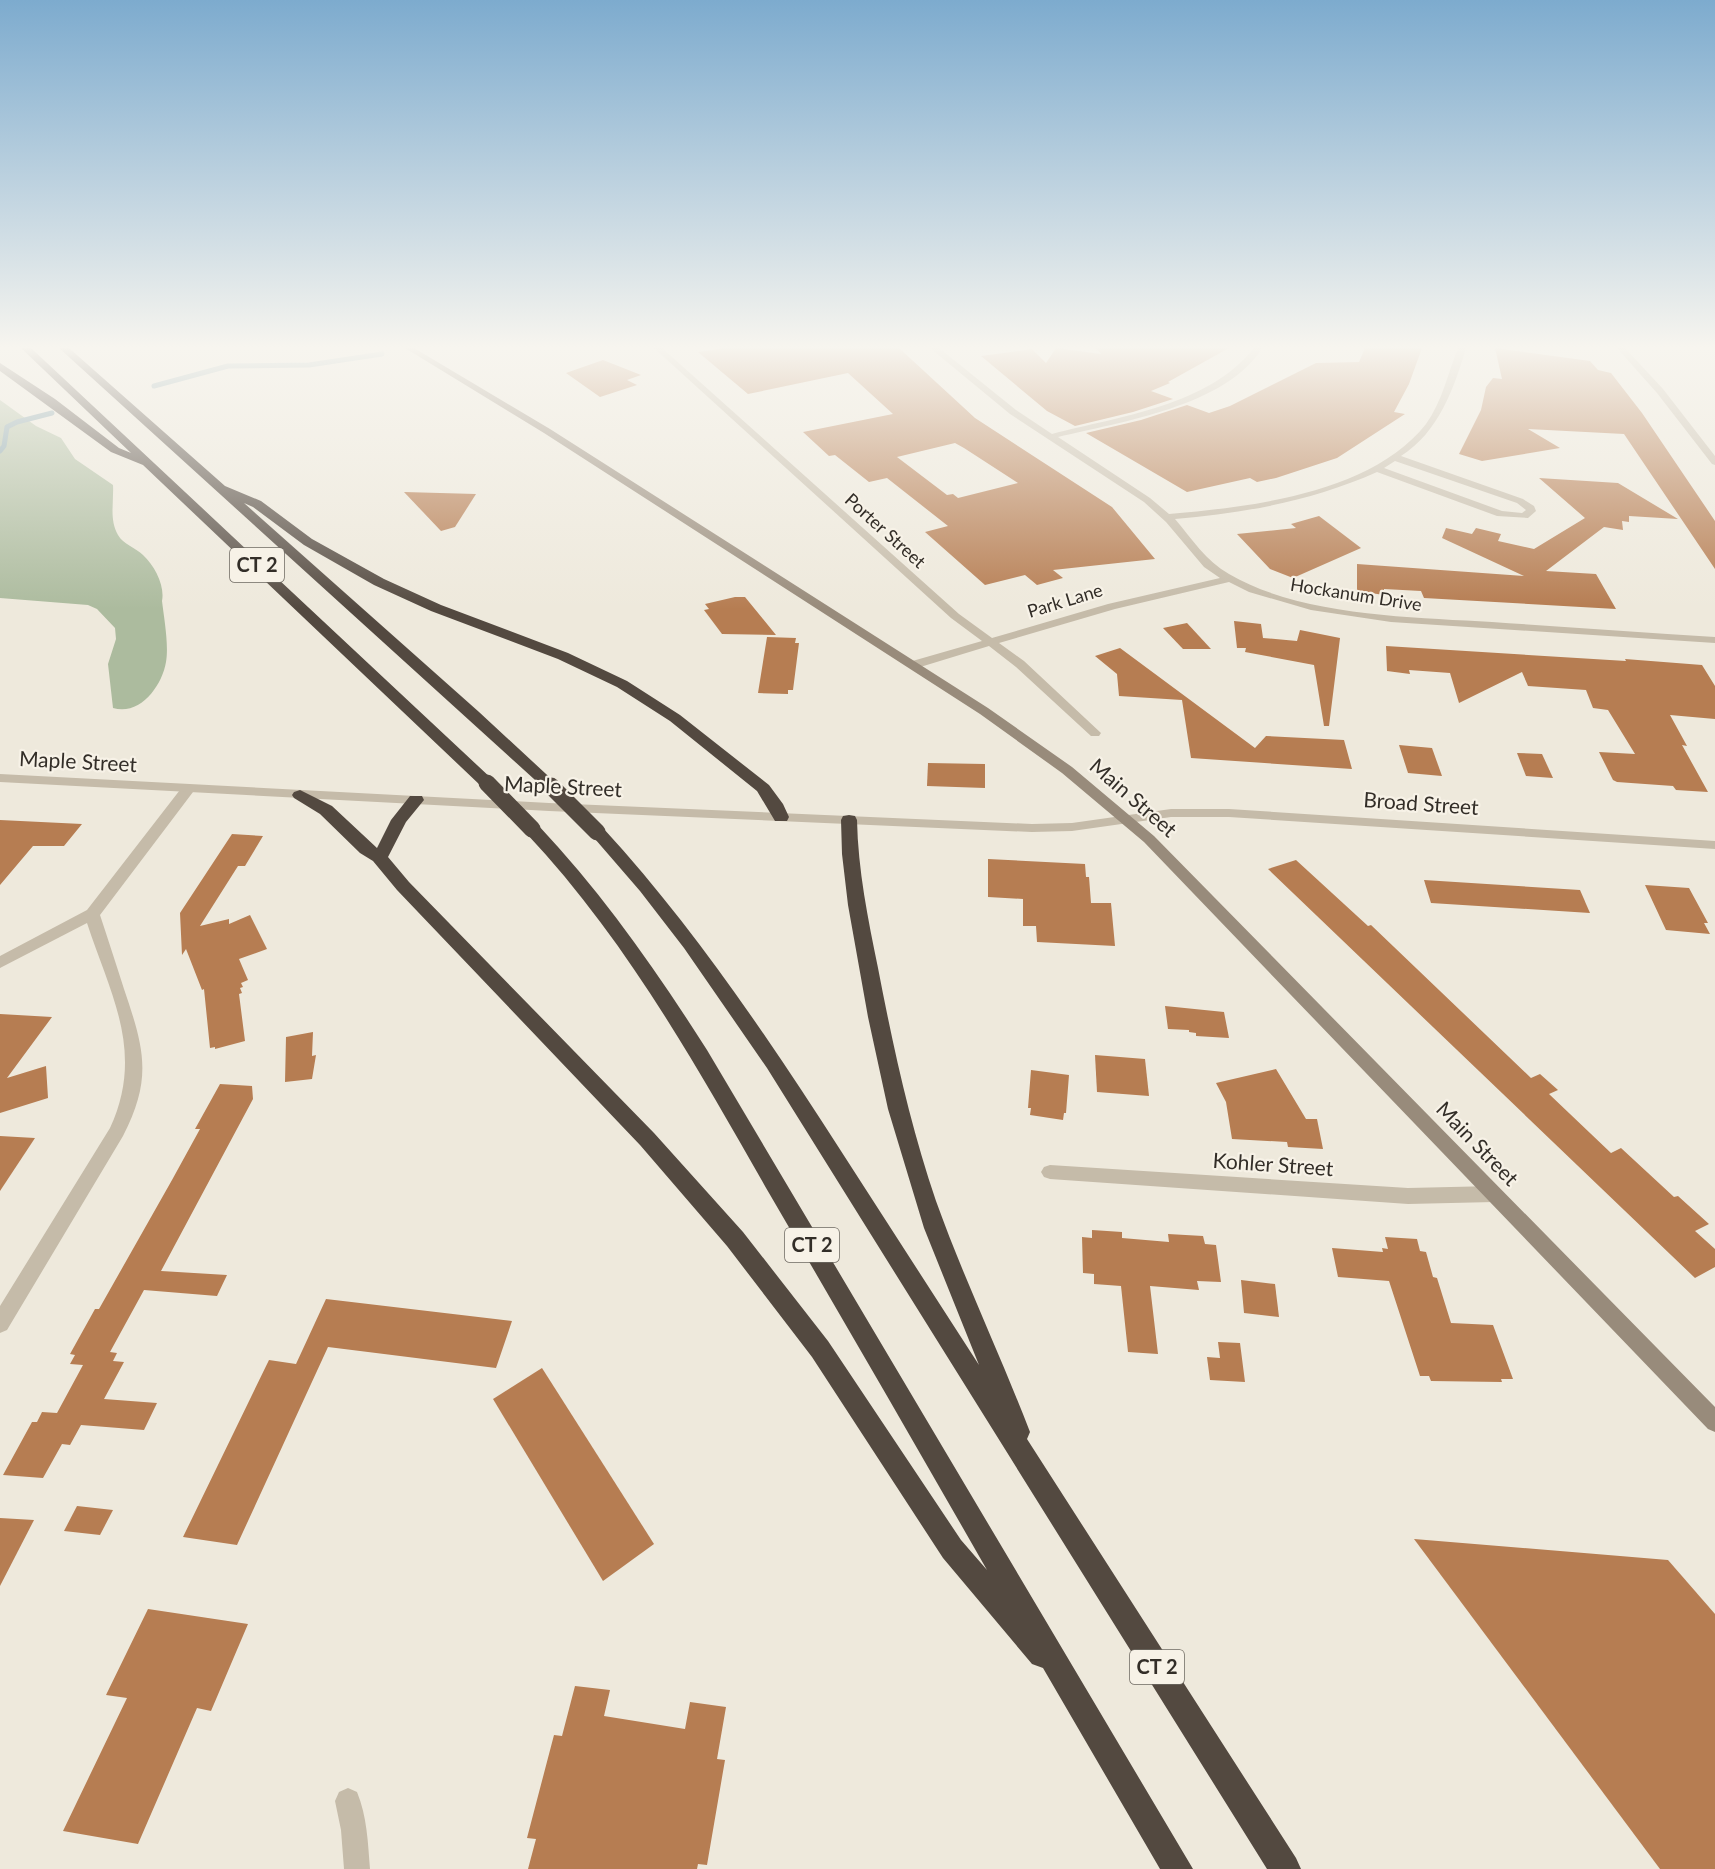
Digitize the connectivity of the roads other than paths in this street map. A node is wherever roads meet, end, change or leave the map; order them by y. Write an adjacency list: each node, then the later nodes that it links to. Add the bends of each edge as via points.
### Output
1 (96, 435): 12 (highway, via 115,450)
2 (119, 435): 12 (highway, CT 2)
3 (162, 435): 14 (highway, CT 2)
4 (554, 435): 19 (main road, Main Street)
5 (754, 435): 18 (street, Porter Street, via 898,565)
6 (1052, 435): 9 (street)
7 (1422, 435): 10 (street)
8 (1694, 435): 11 (street)
9 (1049, 436): 15 (street, Hockanum Drive, via 1129,487)
10 (1394, 457): 13 (street); 13 (street, via 1520,501 1531,511 1517,516 1501,513)
11 (1715, 462)
12 (151, 465): 37 (highway, CT 2, bridge, via 487,783 582,885 618,932 700,1055)
13 (1375, 468): 15 (street, via 1327,488 1276,502)
14 (222, 489): 25 (highway, via 257,504 308,542 379,582 563,656 646,699 763,788); 36 (highway, CT 2, bridge, via 550,786 597,832 674,919 796,1097)
15 (1167, 517): 16 (street, Hockanum Drive, via 1205,562)
16 (1229, 579): 17 (street, Hockanum Drive, via 1282,600 1371,617); 18 (street, Park Lane, via 1121,603)
17 (1715, 640)
18 (991, 642): 19 (street, Park Lane); 20 (street, Porter Street)
19 (913, 665): 26 (main road, Main Street, via 1025,740)
20 (1095, 733)
21 (0, 778): 22 (street, Maple Street)
22 (188, 789): 23 (street, Maple Street); 30 (street)
23 (300, 795): 24 (street, Maple Street); 29 (highway, via 326,810 366,849)
24 (416, 800): 25 (street, Maple Street); 29 (highway, via 399,820)
25 (781, 817): 27 (street, Maple Street)
26 (1124, 818): 27 (street, Maple Street, via 1053,828); 28 (street, Broad Street, via 1229,813); 33 (main road, Main Street, via 1149,839)
27 (849, 820): 36 (highway, via 851,867 876,1013 902,1125 937,1232)
28 (1715, 845)
29 (380, 857): 37 (highway, via 403,886 647,1139 735,1239 820,1349 952,1549)
30 (92, 914): 31 (street); 34 (street, via 133,1039 135,1082 117,1131)
31 (0, 963)
32 (1050, 1172): 33 (street, Kohler Street, via 1408,1196)
33 (1494, 1194): 35 (main road, Main Street)
34 (0, 1324)
35 (1715, 1422)
36 (1029, 1465): 41 (highway, CT 2)
37 (1066, 1679): 40 (highway, CT 2)
38 (348, 1801): 39 (street)
39 (357, 1869)
40 (1177, 1869)
41 (1285, 1869)

